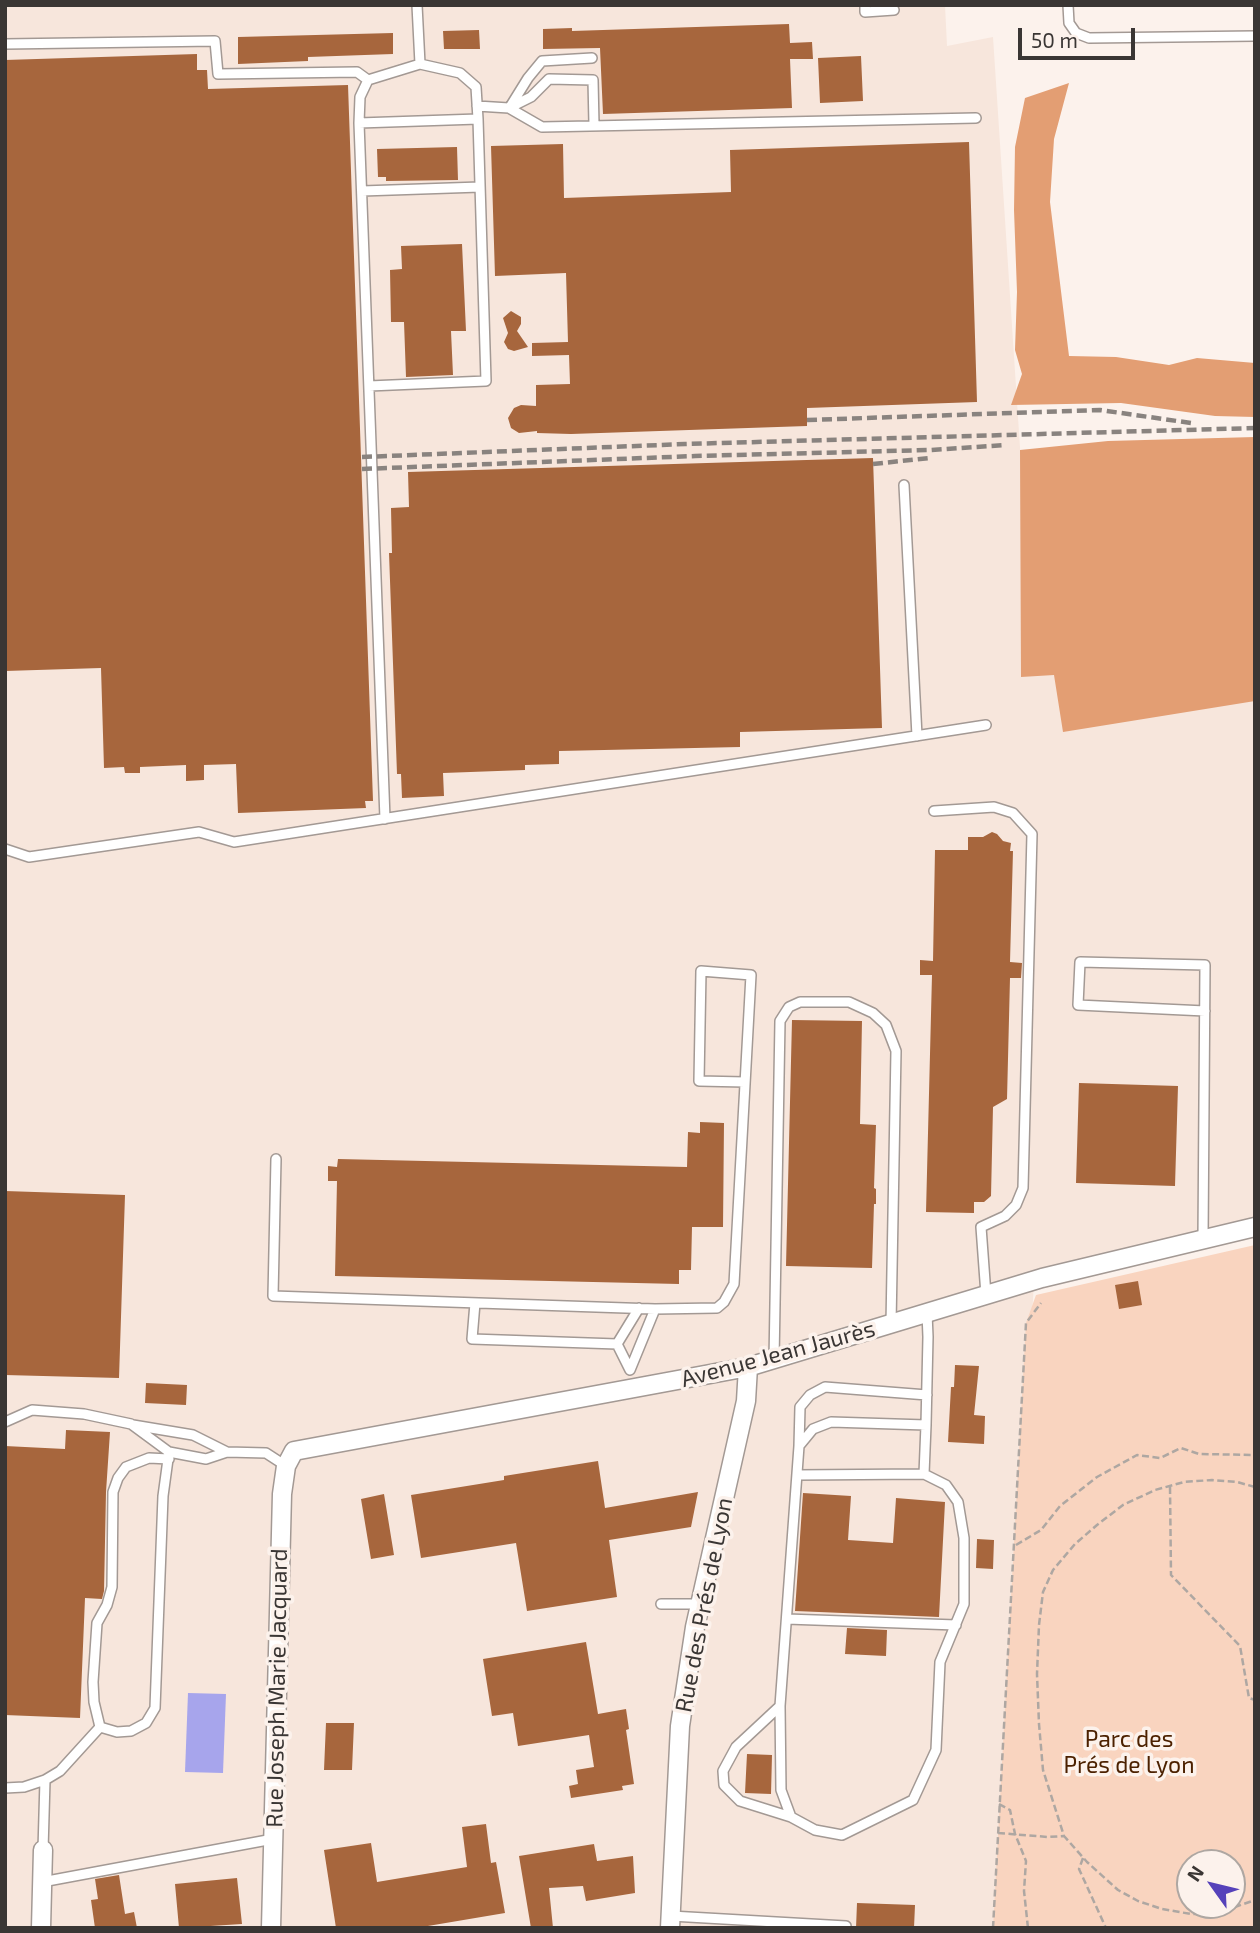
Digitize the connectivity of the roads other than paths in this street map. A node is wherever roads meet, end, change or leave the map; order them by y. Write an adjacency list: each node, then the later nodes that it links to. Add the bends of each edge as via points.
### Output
1 (417, 5): 8 (lane)
2 (865, 5): 4 (lane, via 866,12)
3 (1068, 5): 5 (lane, via 1069,23 1076,33 1089,38)
4 (894, 10)
5 (1255, 36)
6 (5, 44): 9 (lane, via 215,41 218,74 357,72)
7 (592, 58): 11 (lane, via 542,61)
8 (420, 64): 9 (lane); 10 (lane, via 460,74 476,87)
9 (368, 80): 14 (lane, via 360,97)
10 (477, 106): 11 (lane); 13 (lane)
11 (509, 108): 15 (lane, via 542,127); 15 (lane, via 531,97 549,79 593,80)
12 (976, 118): 15 (lane)
13 (478, 119): 14 (lane); 16 (lane)
14 (359, 123): 17 (lane)
15 (594, 125)
16 (480, 187): 17 (lane); 18 (lane, via 486,382)
17 (362, 191): 18 (lane)
18 (369, 386): 23 (lane)
19 (904, 485): 21 (lane)
20 (986, 725): 21 (lane)
21 (917, 736): 23 (lane)
22 (934, 811): 30 (lane, via 994,807 1013,813 1032,834 1023,1188 1005,1216 981,1227)
23 (385, 819): 24 (lane, via 234,842 199,832 29,857)
24 (5, 849)
25 (1205, 1011): 25 (lane, via 1078,1005 1080,962 1205,965); 29 (lane)
26 (745, 1082): 26 (lane, via 699,1081 701,971 751,975); 33 (lane, via 734,1284 717,1308)
27 (276, 1159): 31 (lane, via 273,1296)
28 (1255, 1227): 29 (street, Avenue Jean Jaurès)
29 (1203, 1239): 30 (street, Avenue Jean Jaurès)
30 (986, 1294): 34 (street, Avenue Jean Jaurès)
31 (475, 1303): 32 (lane); 36 (lane, via 472,1339)
32 (639, 1308): 33 (lane); 36 (lane)
33 (655, 1309): 39 (lane)
34 (927, 1313): 35 (street, Avenue Jean Jaurès); 41 (lane)
35 (891, 1324): 37 (street, Avenue Jean Jaurès); 37 (lane, via 896,1051 887,1025 873,1013 849,1002 800,1002 789,1007 780,1021)
36 (617, 1345): 39 (lane)
37 (774, 1360): 38 (street, Avenue Jean Jaurès)
38 (748, 1367): 40 (street, Avenue Jean Jaurès); 52 (street, Rue des Prés de Lyon, via 746,1401)
39 (630, 1370): 40 (lane)
40 (634, 1390): 48 (street, Avenue Jean Jaurès)
41 (926, 1395): 44 (lane); 45 (lane, via 825,1387 800,1407)
42 (5, 1422): 43 (lane, via 32,1410)
43 (131, 1424): 46 (lane, via 193,1435); 47 (lane)
44 (926, 1425): 45 (lane, via 831,1422 813,1429); 49 (lane)
45 (799, 1446): 50 (lane)
46 (227, 1452): 47 (lane, via 206,1459); 48 (lane)
47 (169, 1456): 56 (lane, via 126,1467 113,1492 112,1587 96,1623 94,1659 94,1702); 56 (lane, via 163,1496 155,1708 146,1723 131,1731)
48 (290, 1458): 60 (street, Rue Joseph Marie Jacquard, via 282,1494)
49 (924, 1474): 50 (lane); 54 (lane, via 946,1485 958,1502 964,1538 964,1604)
50 (797, 1475): 53 (lane)
51 (661, 1604): 52 (lane)
52 (700, 1604): 63 (street, Rue des Prés de Lyon, via 680,1726)
53 (787, 1619): 54 (lane); 55 (lane)
54 (956, 1625): 59 (lane, via 940,1661 936,1750 913,1800 842,1835 815,1830)
55 (780, 1706): 59 (lane, via 782,1790); 59 (lane, via 736,1747 723,1770 724,1785 740,1801)
56 (100, 1727): 57 (lane, via 60,1771)
57 (45, 1780): 58 (lane); 61 (lane)
58 (5, 1787)
59 (791, 1816)
60 (273, 1839): 62 (lane); 66 (street, Rue Joseph Marie Jacquard)
61 (43, 1850): 62 (street)
62 (42, 1882): 65 (street)
63 (671, 1922): 64 (lane)
64 (846, 1926)
65 (41, 1928)
66 (271, 1928)

